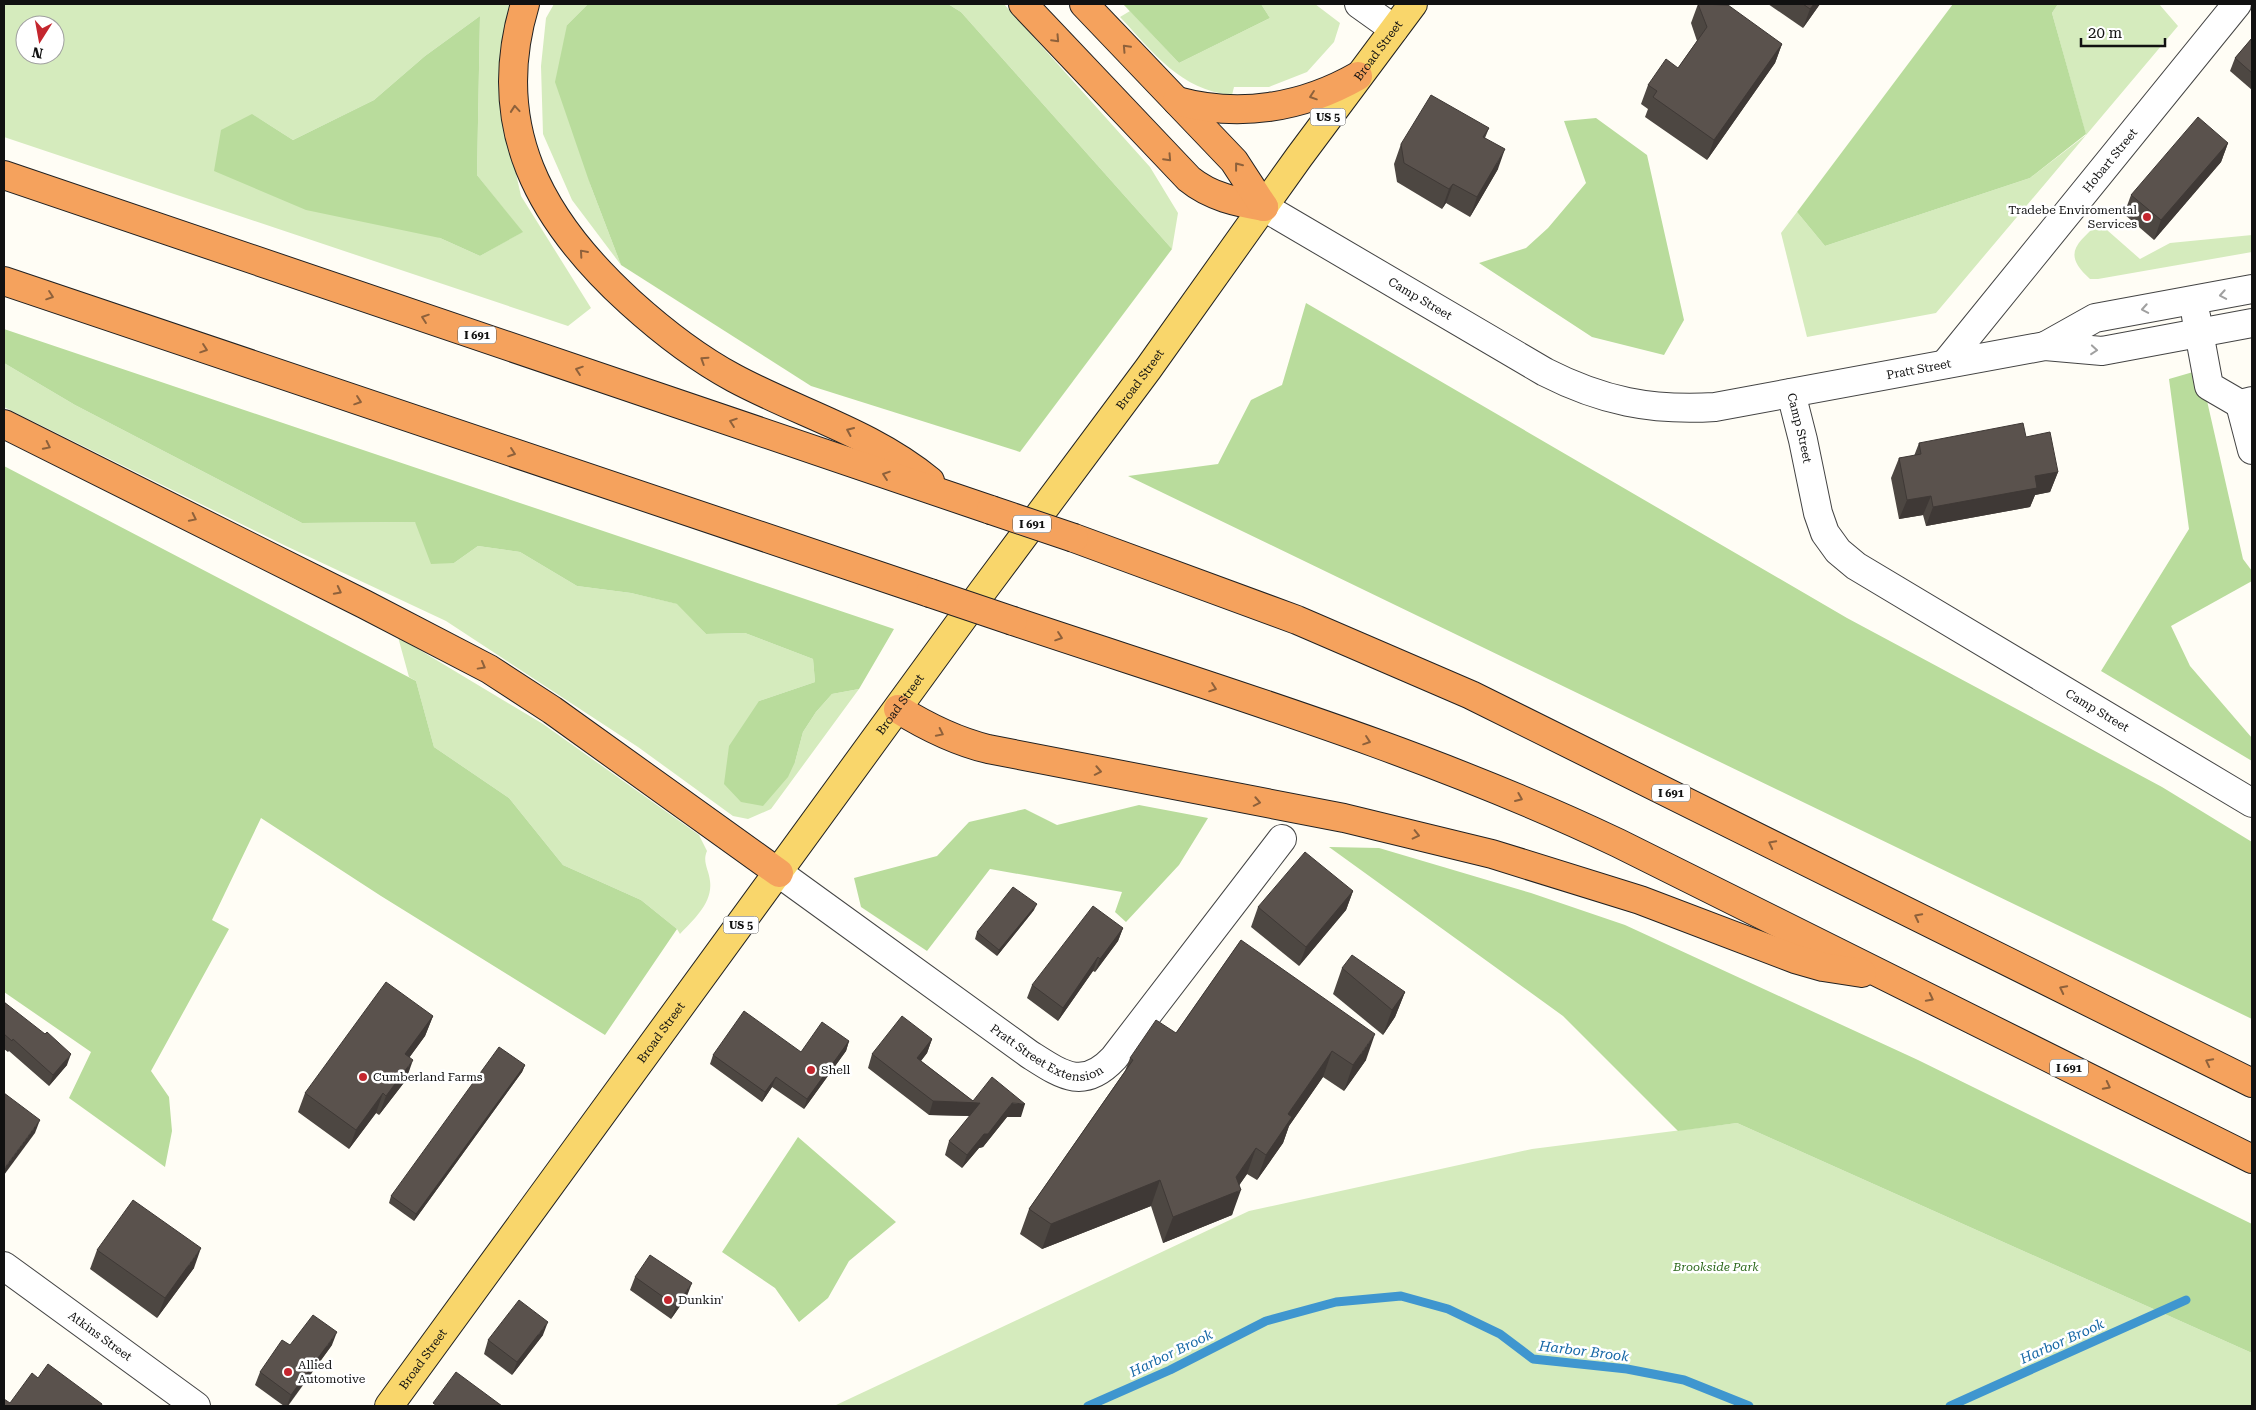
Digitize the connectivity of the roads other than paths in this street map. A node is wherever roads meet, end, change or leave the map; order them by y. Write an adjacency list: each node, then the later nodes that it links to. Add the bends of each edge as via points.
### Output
1 (525, 4): 23 (highway, one-way to 1, via 880,446 765,394 698,357 641,312 585,256 541,194 528,167 520,139 514,65)
2 (1023, 4): 11 (highway, one-way to 11, via 1189,179 1217,196)
3 (1084, 4): 9 (highway, one-way to 3)
4 (1359, 4): 7 (street)
5 (1412, 4): 7 (main road, Broad Street / US 5)
6 (2237, 4): 18 (street, Hobart Street)
7 (1394, 29): 8 (main road, Broad Street / US 5)
8 (1358, 76): 9 (highway, one-way to 9, via 1312,97 1260,109 1220,110); 11 (main road, Broad Street / US 5)
9 (1177, 101): 11 (highway, one-way to 9, via 1237,165)
10 (4, 175): 23 (highway, I 691, one-way to 10)
11 (1264, 207): 19 (street, Camp Street, via 1545,372 1593,393 1647,406 1688,409); 24 (main road, Broad Street / US 5)
12 (4, 281): 28 (highway, I 691, one-way to 28, bridge, via 1392,750 1514,796 1618,843)
13 (2252, 289): 14 (street, Pratt Street, one-way to 14)
14 (2193, 300): 16 (street); 17 (street, Pratt Street, one-way to 17, via 2095,318)
15 (2252, 323): 16 (street, Pratt Street)
16 (2199, 333): 17 (street, Pratt Street, one-way to 16, via 2102,351); 20 (street, via 2209,386)
17 (2045, 346): 18 (street, Pratt Street)
18 (1945, 364): 19 (street, Pratt Street)
19 (1791, 393): 25 (street, Camp Street, via 1818,514 1825,533 1838,551 1879,580)
20 (2246, 402): 22 (street)
21 (4, 424): 27 (highway, one-way to 27, via 488,669 552,710)
22 (2252, 450)
23 (949, 496): 29 (highway, I 691, one-way to 23, bridge, via 1471,695 1297,620)
24 (898, 710): 27 (main road, Broad Street / US 5); 28 (highway, one-way to 28, via 941,734 980,747 1344,818 1492,854 1668,909 1795,959 1823,967)
25 (2252, 803)
26 (1282, 839): 27 (street, Pratt Street Extension, via 1114,1058 1098,1072 1082,1078 1060,1073 1029,1054)
27 (779, 873): 33 (main road, Broad Street / US 5)
28 (1886, 976): 30 (highway, I 691, one-way to 30)
29 (2252, 1083)
30 (2252, 1159)
31 (4, 1266): 32 (street, Atkins Street)
32 (196, 1406)
33 (388, 1406)

